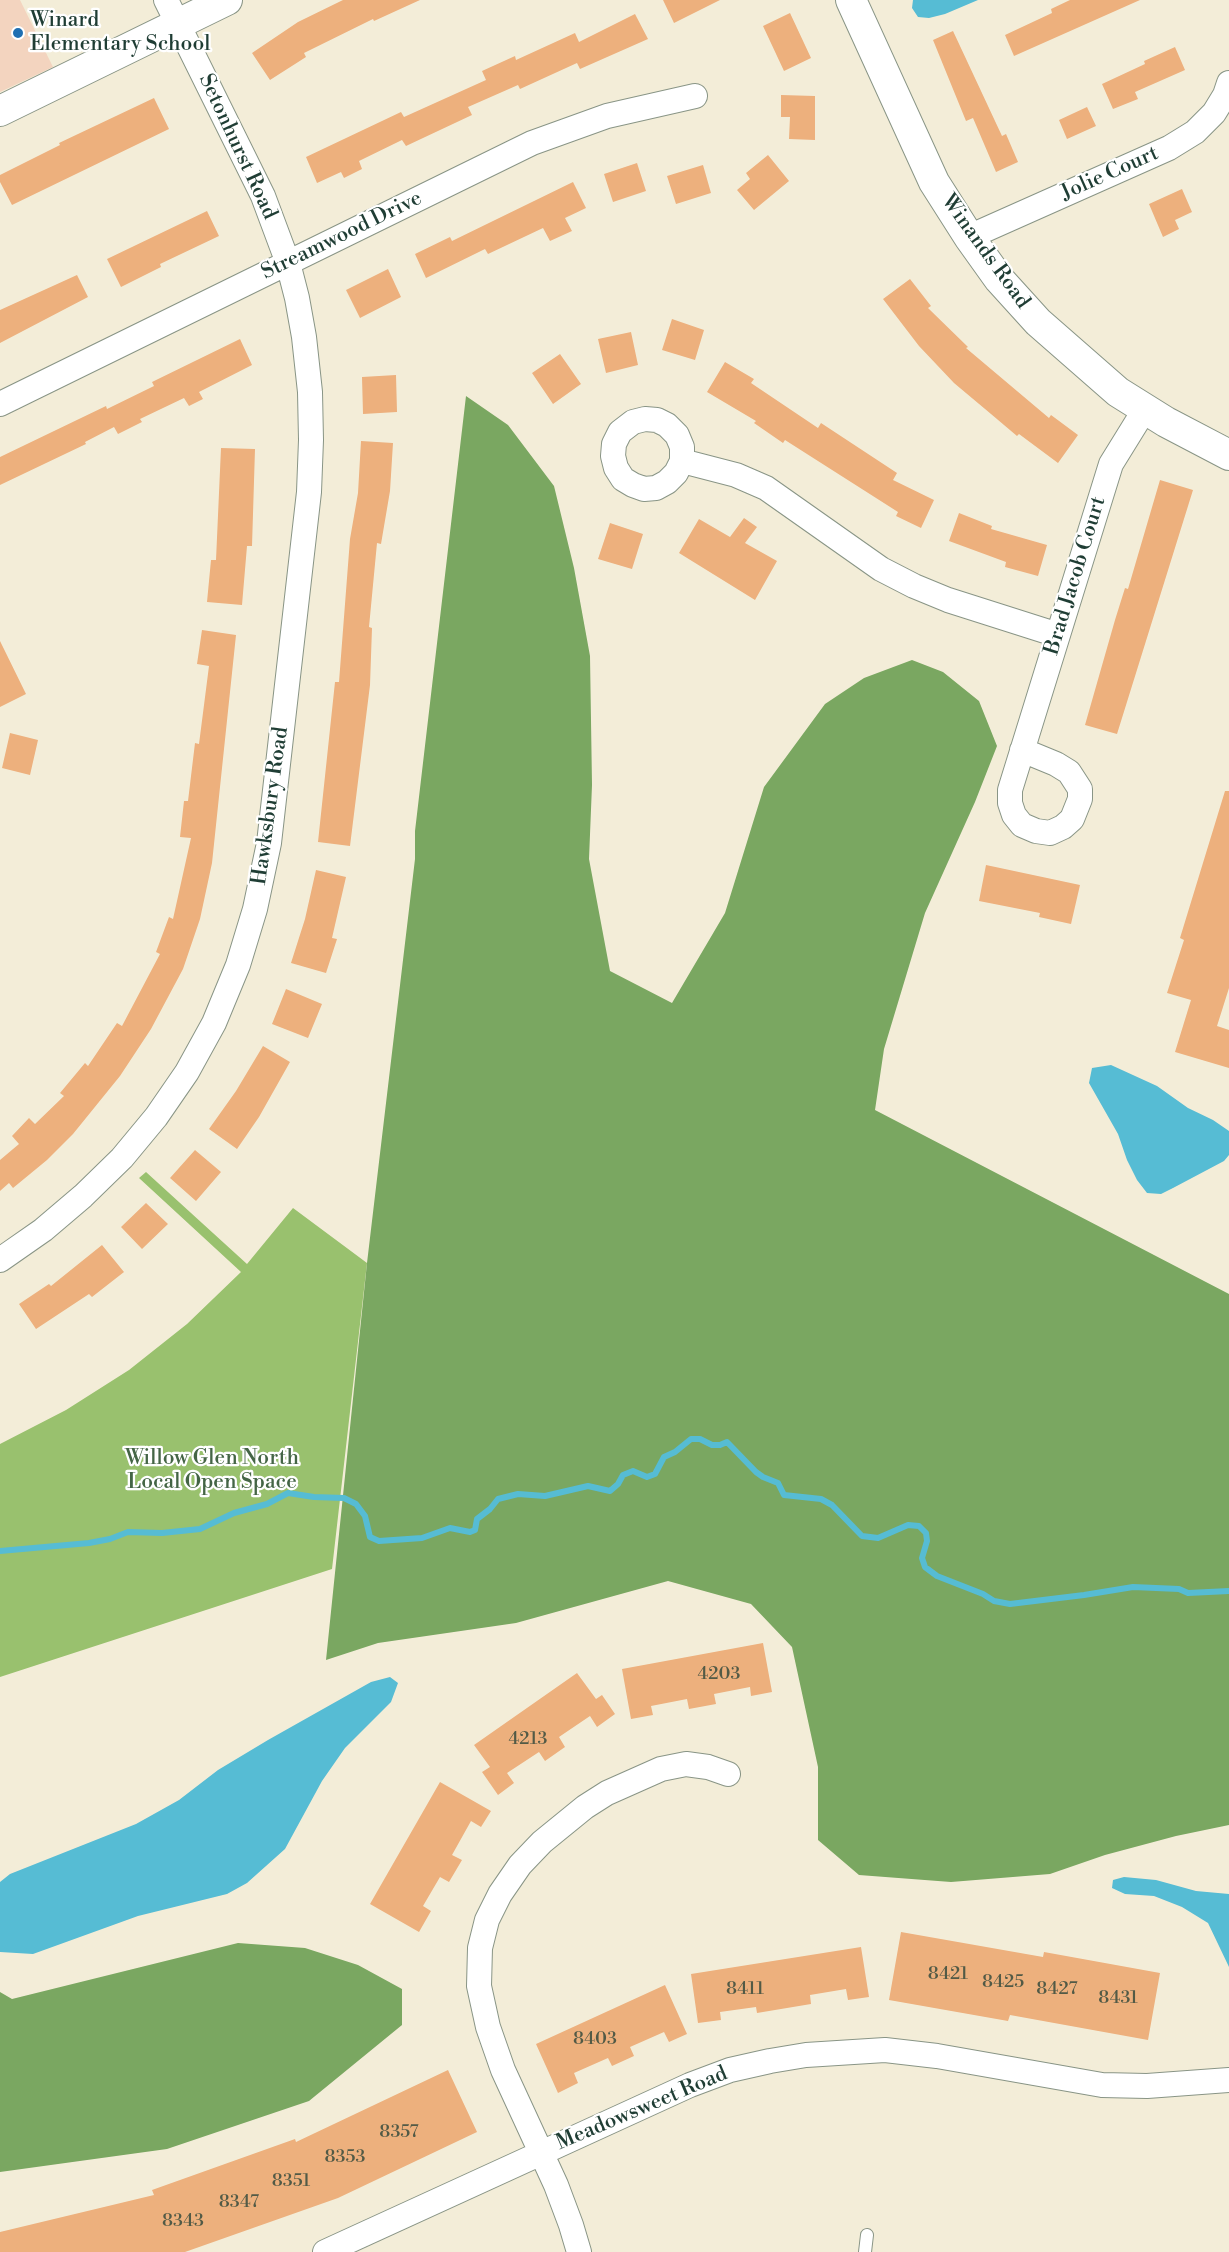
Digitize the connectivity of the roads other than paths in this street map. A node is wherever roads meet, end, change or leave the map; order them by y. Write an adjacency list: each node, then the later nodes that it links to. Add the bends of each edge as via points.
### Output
1 (227, 0): 3 (street)
2 (850, 0): 7 (street, Winands Road, via 934,182)
3 (172, 12): 6 (street); 8 (street, Setonhurst Road, via 259,187)
4 (1229, 83): 7 (street, Jolie Court, via 1214,113 1195,132 1169,148)
5 (695, 96): 8 (street, Streamwood Drive, via 607,116 532,143)
6 (0, 111)
7 (969, 237): 10 (street, Winands Road, via 999,279 1038,322 1118,392)
8 (288, 263): 9 (street, Streamwood Drive); 15 (street, Hawksbury Road, via 310,392 310,471 269,843 255,909 214,1023 156,1117 83,1196)
9 (0, 404)
10 (1145, 409): 11 (street, Winands Road); 13 (street, Brad Jacob Court, via 1111,464)
11 (1229, 455)
12 (682, 461): 13 (street, via 736,475 766,488 881,569 914,586)
13 (1058, 634): 14 (street, Brad Jacob Court)
14 (1022, 750)
15 (0, 1260)
16 (728, 1774): 18 (street, via 686,1764 661,1769 607,1793 542,1842 520,1865 487,1920 480,1948 479,1986 488,2026 503,2070)
17 (1229, 2080): 18 (street, Meadowsweet Road, via 1102,2085 885,2050 806,2055 730,2070)
18 (541, 2153): 20 (street, Meadowsweet Road); 21 (street)
19 (867, 2235): 22 (lane)
20 (325, 2252)
21 (579, 2252)
22 (866, 2252)

